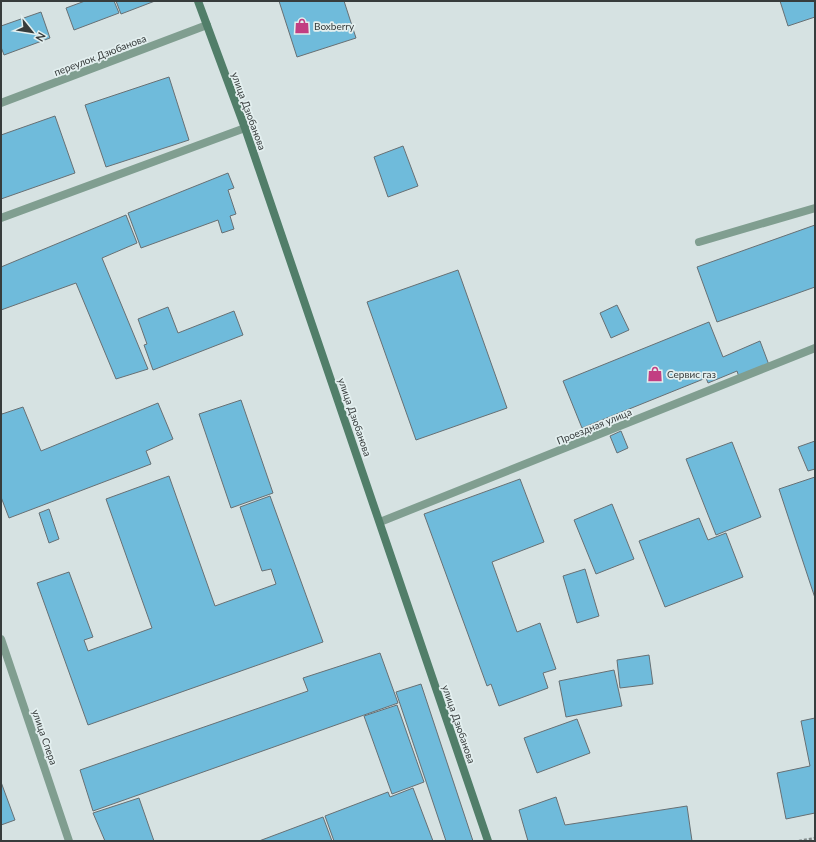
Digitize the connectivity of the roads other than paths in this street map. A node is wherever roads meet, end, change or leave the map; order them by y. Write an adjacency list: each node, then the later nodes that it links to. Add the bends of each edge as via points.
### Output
1 (198, 1): 2 (street, улица Дзюбанова)
2 (207, 25): 3 (street, переулок Дзюбанова); 4 (street, улица Дзюбанова)
3 (1, 103)
4 (245, 128): 6 (street); 9 (street, улица Дзюбанова)
5 (815, 208): 7 (street)
6 (1, 218)
7 (699, 242)
8 (815, 348): 9 (street, Проездная улица)
9 (380, 522): 12 (street, улица Дзюбанова)
10 (1, 639): 11 (street, улица Спера)
11 (69, 841)
12 (488, 841)

